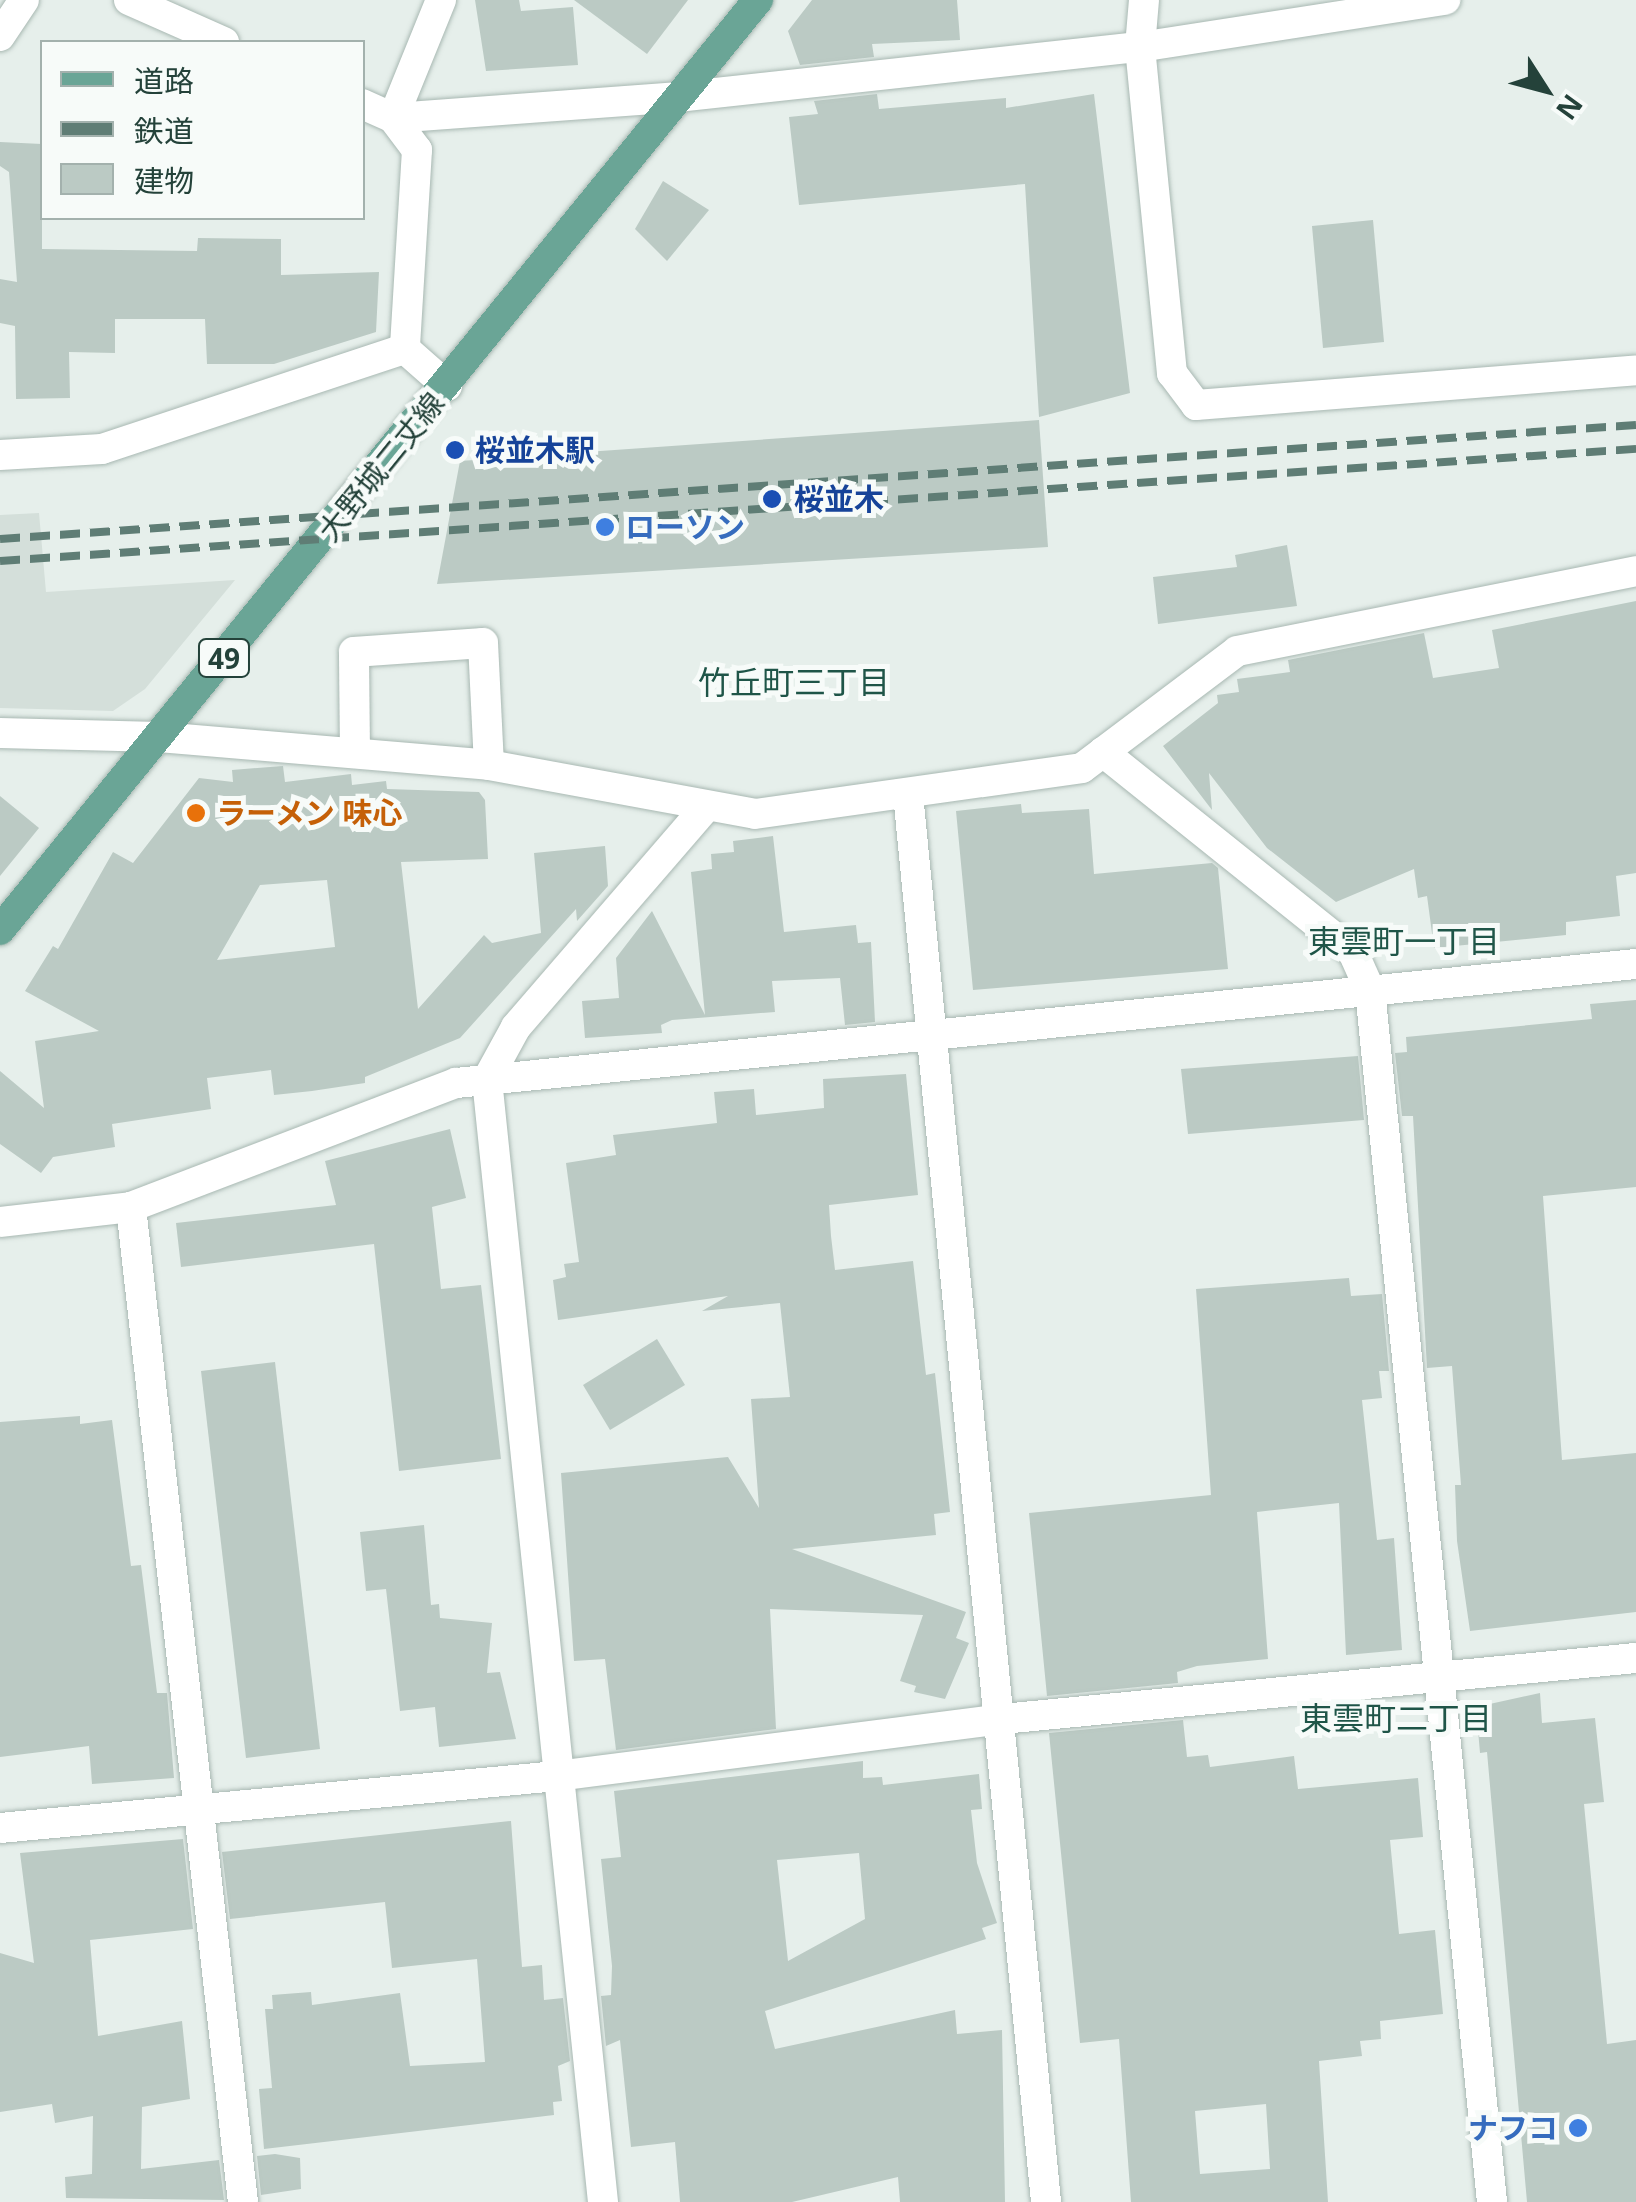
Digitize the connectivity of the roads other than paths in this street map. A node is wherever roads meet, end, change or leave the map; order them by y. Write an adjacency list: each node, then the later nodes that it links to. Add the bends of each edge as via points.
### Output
1 (24, 0): 7 (street)
2 (129, 0): 8 (street)
3 (442, 0): 12 (street)
4 (758, 0): 10 (main road, 大野城二丈線 / 49)
5 (1144, 0): 9 (street)
6 (1445, 0): 9 (street)
7 (0, 36)
8 (219, 40)
9 (1140, 46): 10 (street); 14 (street, via 1172,374 1196,404)
10 (678, 96): 12 (street); 15 (main road, 大野城二丈線 / 49)
11 (365, 105): 12 (street)
12 (393, 118): 13 (street, via 417,150)
13 (404, 349): 15 (street); 16 (street, via 102,450)
14 (1636, 370)
15 (447, 386): 19 (main road, 大野城二丈線 / 49)
16 (0, 454)
17 (1636, 571): 20 (street, via 1237,650)
18 (0, 733): 19 (street)
19 (159, 737): 21 (street); 25 (main road, 大野城二丈線 / 49)
20 (1102, 752): 23 (street, via 1082,768); 27 (street, via 1353,952)
21 (355, 753): 22 (street); 22 (street, via 354,652 483,643)
22 (489, 765): 24 (street)
23 (908, 794): 24 (street, via 755,814); 28 (street)
24 (707, 806): 29 (street, via 516,1027)
25 (0, 930)
26 (1636, 964): 27 (street)
27 (1370, 990): 28 (street); 33 (street)
28 (935, 1036): 29 (street); 34 (street)
29 (488, 1080): 30 (street, via 456,1083); 35 (street)
30 (132, 1207): 31 (street); 36 (street)
31 (0, 1222)
32 (1636, 1658): 33 (street)
33 (1440, 1680): 34 (street); 41 (street)
34 (1002, 1719): 35 (street); 40 (street)
35 (557, 1776): 36 (street); 39 (street)
36 (196, 1809): 37 (street); 38 (street)
37 (0, 1828)
38 (244, 2202)
39 (603, 2202)
40 (1046, 2202)
41 (1492, 2202)

